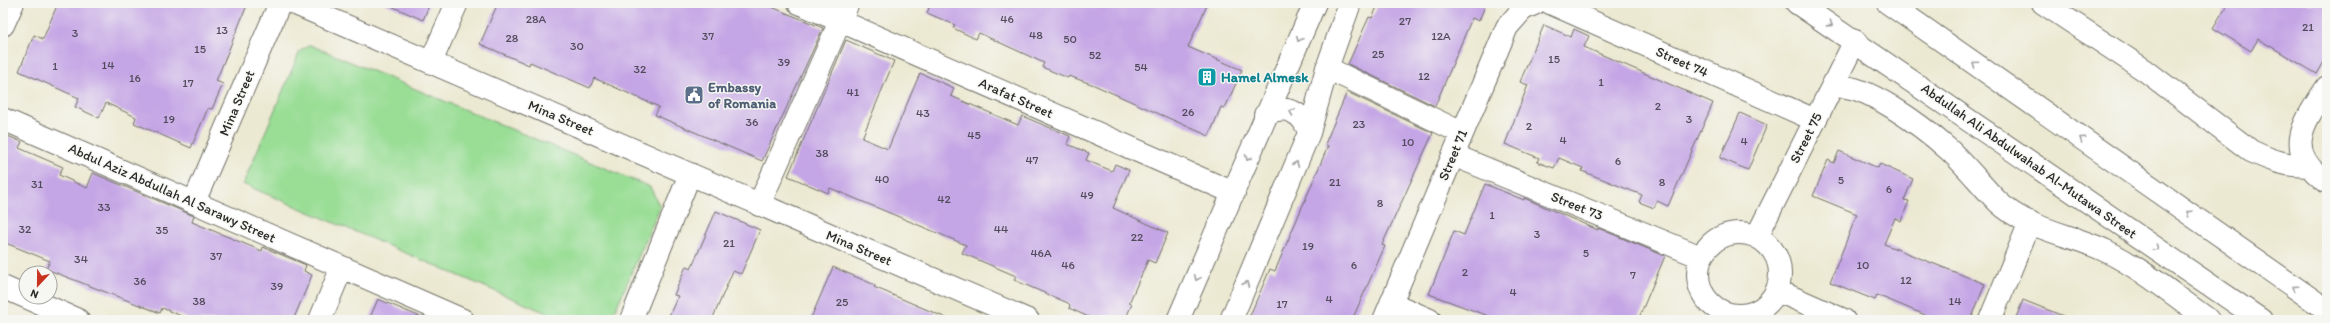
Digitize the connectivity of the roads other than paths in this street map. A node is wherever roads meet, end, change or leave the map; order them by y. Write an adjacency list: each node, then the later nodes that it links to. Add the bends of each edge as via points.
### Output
1 (13, 3): 14 (street)
2 (280, 3): 30 (street, Mina Street)
3 (293, 3): 16 (street, Mina Street)
4 (457, 3): 16 (street)
5 (798, 3): 13 (street, Arafat Street)
6 (1314, 3): 20 (street, one-way to 20)
7 (1350, 3): 17 (street)
8 (1536, 3): 24 (street, Street 71, via 1522,9 1507,27)
9 (1550, 3): 22 (street, Street 74)
10 (1797, 3): 15 (street, Abdullah Ali Abdulwahab Al-Mutawa Street, one-way to 15)
11 (1888, 3): 38 (street, one-way to 11)
12 (2042, 3): 26 (street, via 2146,71 2251,150 2288,166)
13 (844, 12): 29 (street, Arafat Street); 31 (street)
14 (3, 25)
15 (1855, 41): 19 (street, Street 75); 52 (street, Abdullah Ali Abdulwahab Al-Mutawa Street, one-way to 52)
16 (431, 62): 27 (street, Mina Street)
17 (1327, 68): 23 (street); 24 (street)
18 (2327, 87): 26 (street, via 2307,119 2301,134 2301,154)
19 (1831, 89): 22 (street, Street 75); 32 (street, via 1835,86 1853,88 1882,100 1926,130 1949,150 2000,204)
20 (1265, 115): 23 (street, one-way to 20, via 1300,116 1292,111 1282,109); 29 (street, one-way to 29)
21 (3, 119): 30 (street, Abdul Aziz Abdullah Al Sarawy Street)
22 (1815, 120): 33 (street, Street 75)
23 (1309, 133): 47 (street, one-way to 23)
24 (1462, 133): 25 (street, Street 71)
25 (1453, 155): 34 (street, Street 73); 39 (street, Street 71)
26 (2308, 166): 28 (street)
27 (690, 174): 31 (street, Mina Street); 44 (street)
28 (2327, 182)
29 (1234, 193): 46 (street, one-way to 46)
30 (194, 202): 35 (street, Abdul Aziz Abdullah Al Sarawy Street)
31 (759, 205): 45 (street, Mina Street)
32 (2030, 222): 50 (street); 51 (street, via 2124,260)
33 (1757, 236): 34 (street, via 1741,233 1724,235 1711,244); 37 (street, via 1770,246 1778,259 1781,275)
34 (1701, 257): 40 (street, via 1698,273 1700,289)
35 (342, 267): 42 (street); 43 (street, Abdul Aziz Abdullah Al Sarawy Street)
36 (3, 287): 41 (street)
37 (1778, 291): 40 (street, via 1768,304 1755,313); 49 (street)
38 (2327, 310)
39 (1388, 312): 48 (street)
40 (1721, 316)
41 (78, 320)
42 (320, 320)
43 (463, 320)
44 (631, 320)
45 (1028, 320)
46 (1178, 320)
47 (1231, 320)
48 (1430, 320)
49 (1844, 320)
50 (1990, 320)
51 (2209, 320)
52 (2261, 320)

